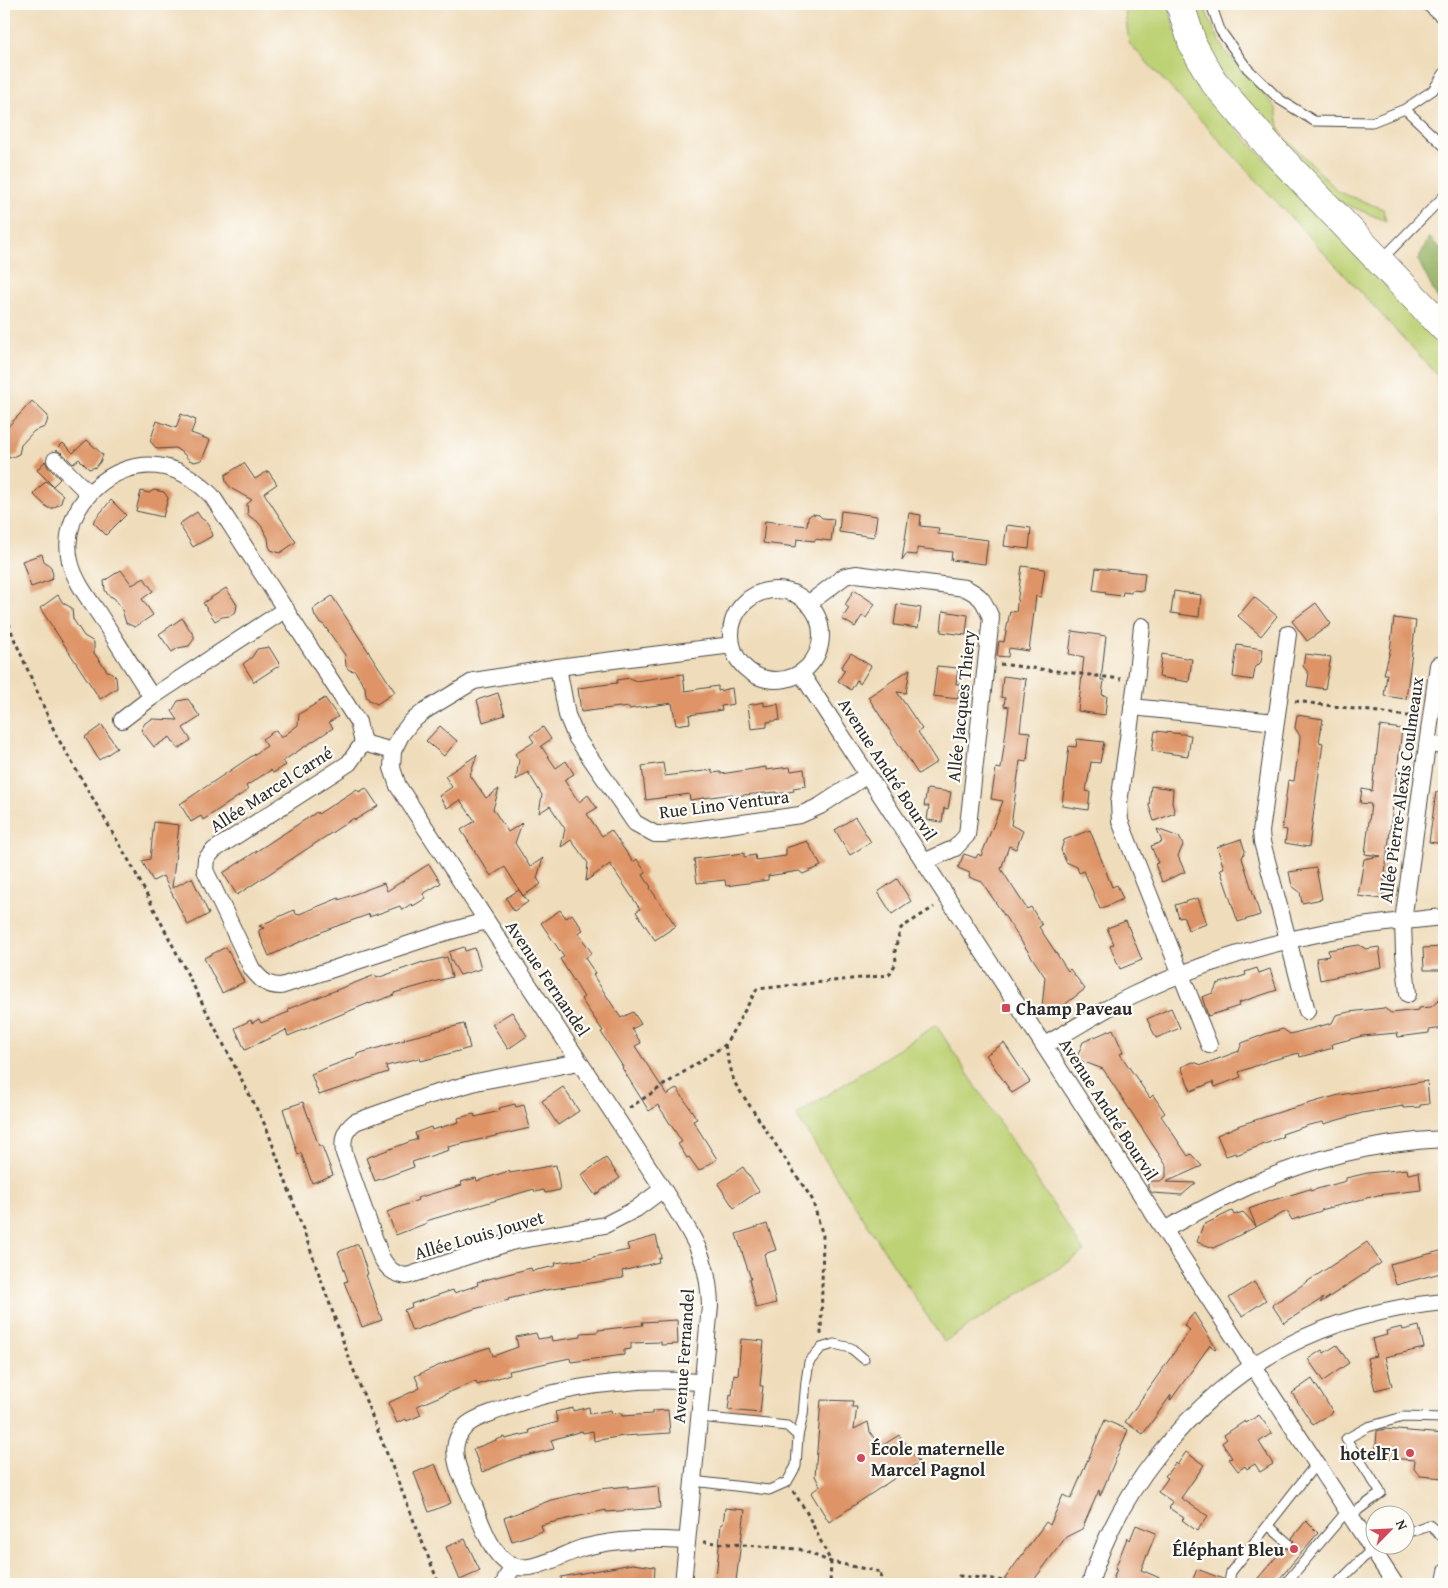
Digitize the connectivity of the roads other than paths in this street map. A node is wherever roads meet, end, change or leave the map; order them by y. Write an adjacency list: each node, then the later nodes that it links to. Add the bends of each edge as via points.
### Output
1 (1180, 4): 9 (highway, via 1193,45 1213,81 1271,148)
2 (1211, 4): 6 (lane, via 1220,30 1247,68 1279,99 1314,121 1372,122)
3 (1425, 4): 4 (lane)
4 (1444, 22)
5 (1444, 73): 6 (lane, via 1433,90)
6 (1405, 109): 7 (lane)
7 (1444, 146)
8 (1444, 196): 9 (lane)
9 (1380, 261): 10 (highway)
10 (1444, 328)
11 (55, 460): 12 (street)
12 (89, 494): 14 (street, via 117,473 140,466 164,467 188,476 212,496); 21 (street, via 79,506 71,525 68,537 70,561 80,585)
13 (808, 604): 17 (street, via 796,595 780,590 750,598 738,611 732,628); 20 (street, via 817,617 821,632 819,648); 29 (street, Allée Jacques Thiery, via 844,576 856,574 965,588 979,594 985,604 991,618 967,835 955,848)
14 (286, 609): 21 (street); 25 (street, via 358,722)
15 (1142, 626): 22 (street)
16 (1288, 634): 24 (street)
17 (732, 645): 19 (street); 20 (street, via 739,661 751,673 768,680 785,680)
18 (1438, 665): 26 (street, Allée Pierre-Alexis Coulmeaux, via 1431,719)
19 (558, 667): 27 (street, via 474,681 411,722); 28 (street, Rue Lino Ventura, via 567,715 576,737 635,824 655,834 800,814 820,806)
20 (801, 673): 28 (street, Avenue André Bourvil)
21 (152, 697): 23 (street)
22 (1132, 707): 24 (street); 34 (street, via 1119,804 1120,821)
23 (122, 720)
24 (1275, 722): 33 (street, via 1261,832)
25 (363, 744): 27 (street); 31 (street, Allée Marcel Carné, via 349,763 214,850 206,859 205,870 252,969 262,981 281,986)
26 (1436, 745): 32 (street, Allée Pierre-Alexis Coulmeaux)
27 (393, 751): 31 (street, Avenue Fernandel, via 392,768 398,786)
28 (867, 775): 29 (street, Avenue André Bourvil)
29 (924, 862): 37 (street, Avenue André Bourvil)
30 (1444, 917): 32 (street)
31 (486, 921): 39 (street, Avenue Fernandel)
32 (1403, 921): 33 (street); 35 (street, Allée Pierre-Alexis Coulmeaux)
33 (1287, 940): 34 (street); 36 (street)
34 (1180, 974): 37 (street, via 1117,1003); 38 (street)
35 (1408, 994)
36 (1307, 1011)
37 (1044, 1045): 42 (street, Avenue André Bourvil)
38 (1209, 1045)
39 (579, 1062): 41 (street, Avenue Fernandel); 41 (street, Allée Louis Jouvet, via 476,1082 427,1096 355,1122 348,1128 342,1143 344,1153 387,1267 391,1272 407,1276 511,1242 605,1225 636,1209)
40 (1444, 1138): 42 (street, via 1356,1151 1298,1168 1246,1187)
41 (663, 1189): 46 (street, Avenue Fernandel, via 698,1246 707,1271 710,1306)
42 (1164, 1230): 45 (street, Avenue André Bourvil)
43 (1444, 1302): 45 (street, via 1362,1316 1311,1335)
44 (864, 1359): 49 (lane, via 850,1348 834,1344 821,1348 809,1362)
45 (1252, 1366): 50 (street, Avenue André Bourvil); 65 (street, via 1197,1411 1143,1474 1107,1537)
46 (703, 1382): 47 (street, Avenue Fernandel); 61 (street, via 643,1381 566,1389 522,1401 468,1424 457,1442 457,1462 492,1545 504,1560)
47 (699, 1417): 49 (lane, via 787,1426); 51 (street, Avenue Fernandel)
48 (1444, 1418): 52 (lane, via 1403,1417 1368,1427 1346,1439 1381,1493)
49 (798, 1436): 51 (lane, via 796,1466 788,1482 770,1490)
50 (1316, 1464): 52 (street, Avenue André Bourvil); 53 (lane)
51 (693, 1481): 57 (street, Avenue Fernandel)
52 (1349, 1514): 55 (street, Avenue André Bourvil); 67 (lane, via 1303,1557)
53 (1269, 1526): 58 (lane); 66 (lane, via 1231,1572)
54 (1416, 1530): 56 (lane, via 1429,1525)
55 (1366, 1536)
56 (1444, 1538)
57 (687, 1541): 61 (street, via 624,1539 580,1549 532,1566); 64 (street, Avenue Fernandel)
58 (1288, 1543)
59 (1366, 1555): 68 (lane)
60 (1379, 1556): 69 (street, Avenue André Bourvil)
61 (514, 1566): 63 (street)
62 (1444, 1569): 70 (lane)
63 (504, 1584)
64 (683, 1584)
65 (1090, 1584)
66 (1230, 1584)
67 (1285, 1584)
68 (1337, 1584)
69 (1395, 1584)
70 (1441, 1584)

